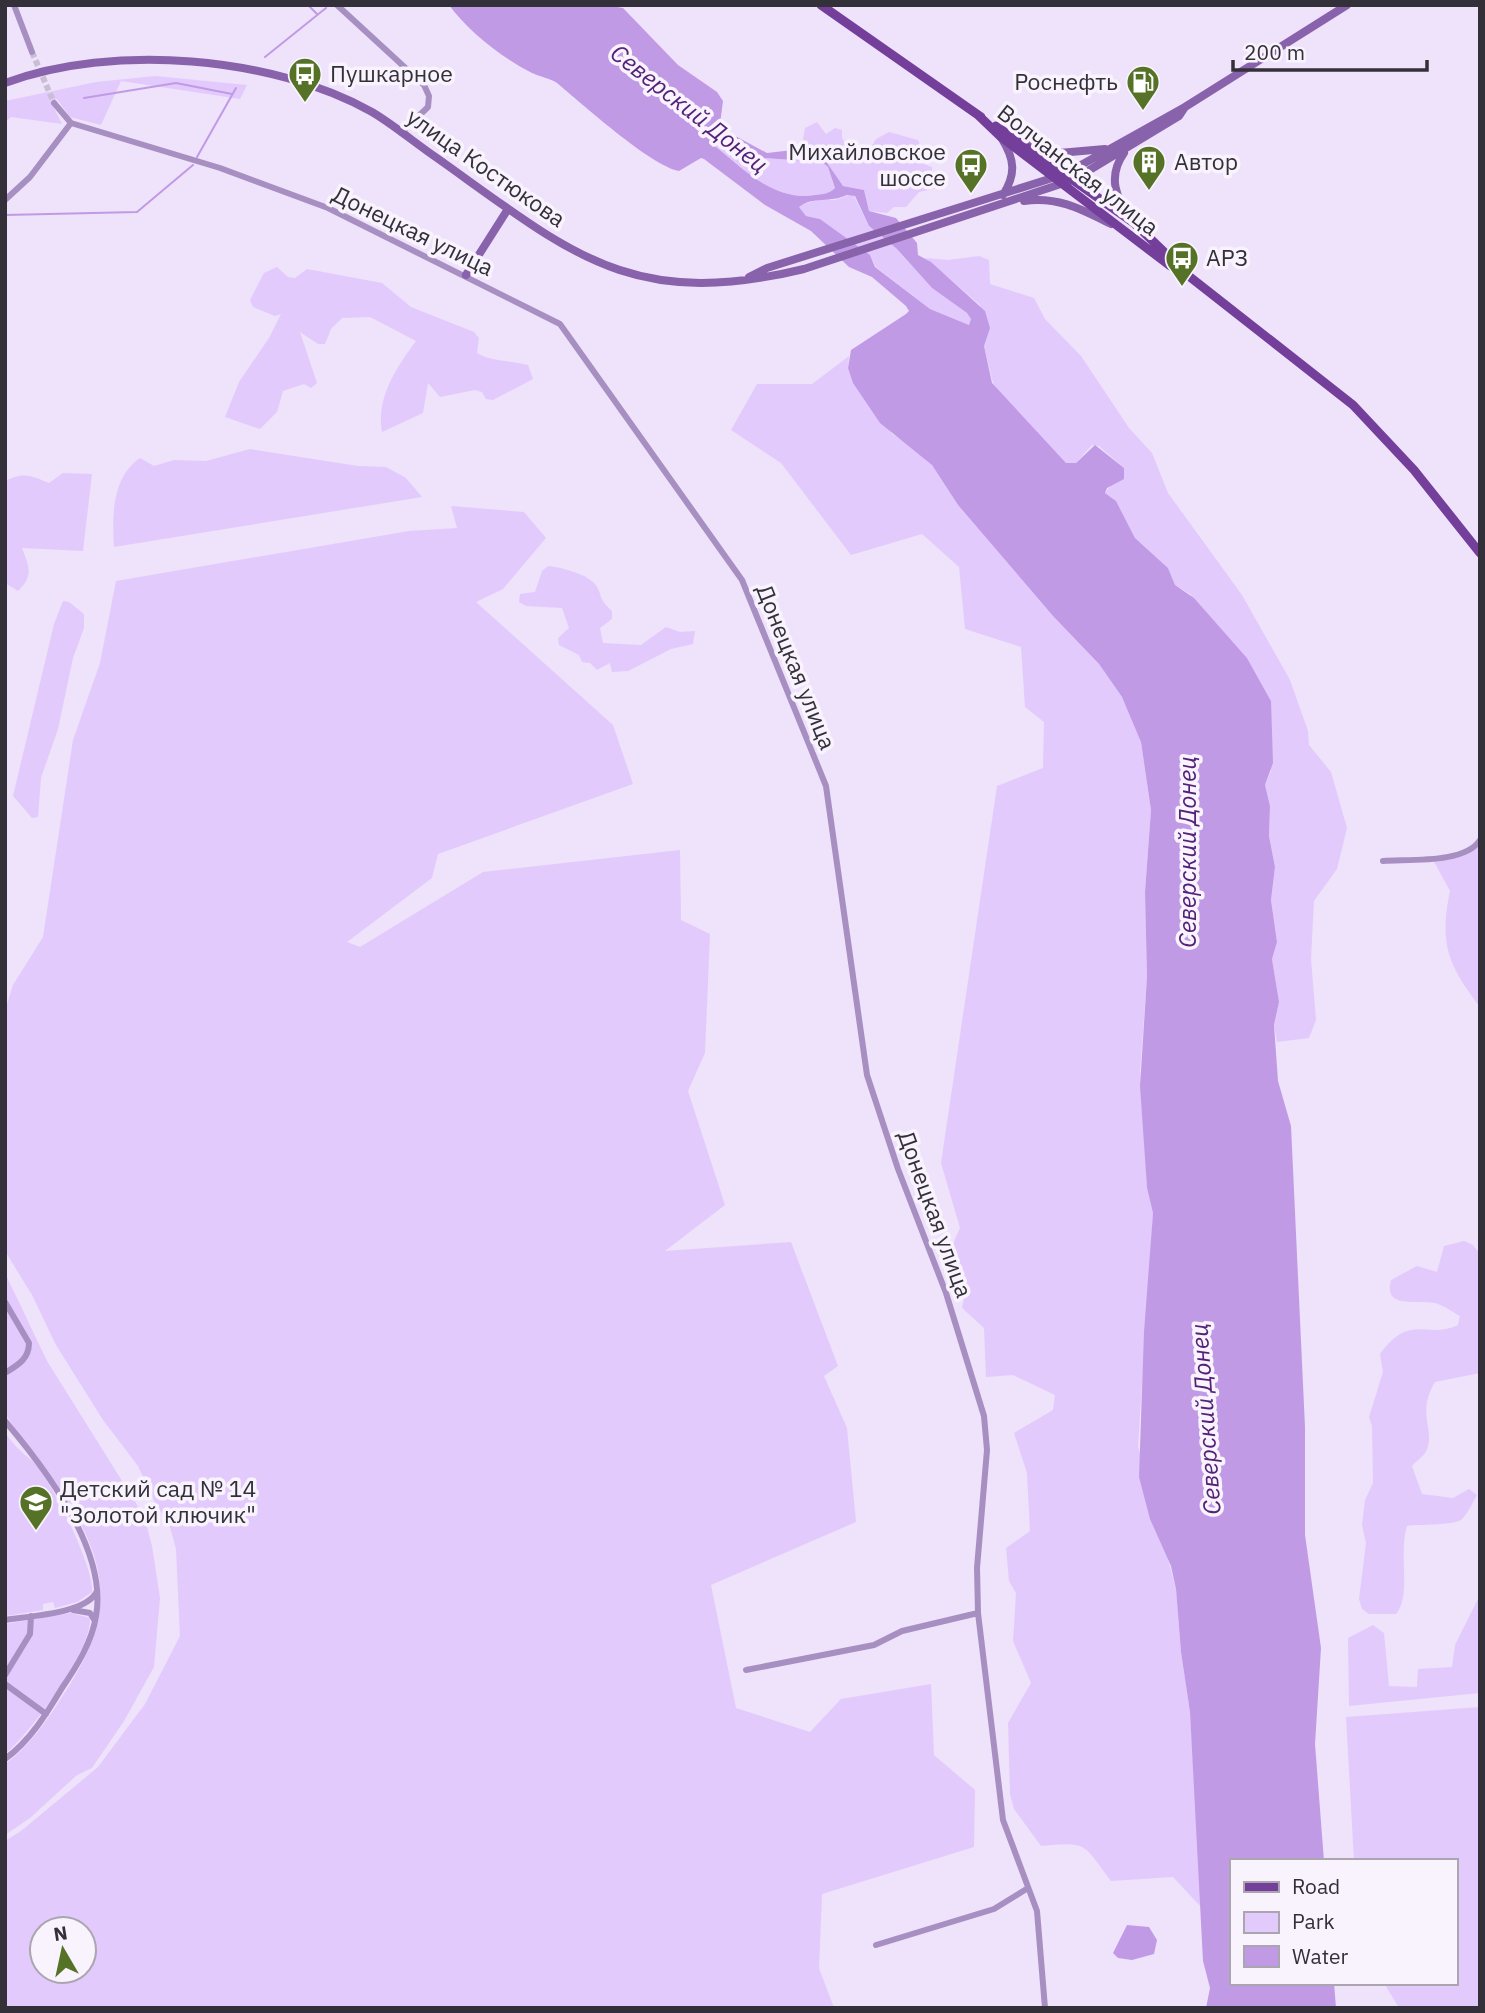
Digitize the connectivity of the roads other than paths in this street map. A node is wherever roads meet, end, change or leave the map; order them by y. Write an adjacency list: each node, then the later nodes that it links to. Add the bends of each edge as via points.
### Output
1 (14, 5): 5 (street)
2 (821, 5): 9 (main road, Волчанская улица)
3 (1347, 5): 8 (main road)
4 (339, 7): 11 (street, via 424,85 428,107)
5 (32, 52)
6 (5, 83): 11 (main road, улица Костюкова, via 50,71 123,61 212,65 264,73 341,97)
7 (54, 103): 10 (street)
8 (1185, 107): 14 (main road); 15 (main road, via 1179,116)
9 (978, 115): 12 (main road, Волчанская улица); 13 (main road, Волчанская улица)
10 (71, 123): 18 (street, via 30,177); 23 (street, Донецкая улица, via 220,168 328,208)
11 (401, 133): 20 (main road, улица Костюкова)
12 (1001, 137): 16 (main road, Волчанская улица); 19 (main road, via 1014,171)
13 (1023, 143): 14 (main road, via 1059,153); 17 (main road, Волчанская улица)
14 (1111, 148): 17 (main road)
15 (1126, 149): 17 (main road); 21 (main road, via 1114,180 1121,205)
16 (1054, 177): 17 (main road, Волчанская улица); 19 (main road, улица Костюкова)
17 (1067, 179): 19 (main road, улица Костюкова); 21 (main road, Волчанская улица); 22 (main road, Волчанская улица)
18 (5, 200)
19 (1001, 200): 20 (main road, улица Костюкова, via 803,264 767,268 740,281 707,285 669,283 615,271 564,246); 22 (main road, via 1066,202)
20 (509, 209): 23 (main road)
21 (1134, 223): 24 (main road, Волчанская улица, via 1175,258)
22 (1122, 230): 24 (main road, Волчанская улица)
23 (466, 275): 36 (street, Донецкая улица, via 560,324 743,580 826,786 867,1075 946,1293 984,1416 987,1450)
24 (1189, 277): 25 (main road, Волчанская улица, via 1353,405 1414,470)
25 (1480, 553)
26 (1480, 841): 27 (street, via 1462,855)
27 (1383, 861)
28 (5, 1302): 29 (street, via 29,1350 19,1365)
29 (5, 1373)
30 (5, 1421): 31 (street, via 68,1511 85,1543)
31 (97, 1586): 32 (street); 33 (street)
32 (87, 1602): 33 (street); 34 (street)
33 (98, 1606): 35 (street); 39 (street)
34 (71, 1609): 35 (street); 37 (street)
35 (88, 1612): 39 (street)
36 (978, 1613): 40 (street, via 902,1630 874,1645); 45 (street, Донецкая улица, via 1003,1820)
37 (31, 1616): 38 (street); 41 (street, via 30,1634)
38 (5, 1620)
39 (95, 1623): 43 (street, via 75,1669)
40 (746, 1671)
41 (5, 1675)
42 (5, 1684): 43 (street)
43 (46, 1714): 44 (street)
44 (5, 1759)
45 (1028, 1888): 46 (street, via 994,1909); 47 (street, Донецкая улица, via 1037,1911)
46 (876, 1945)
47 (1045, 2008)

